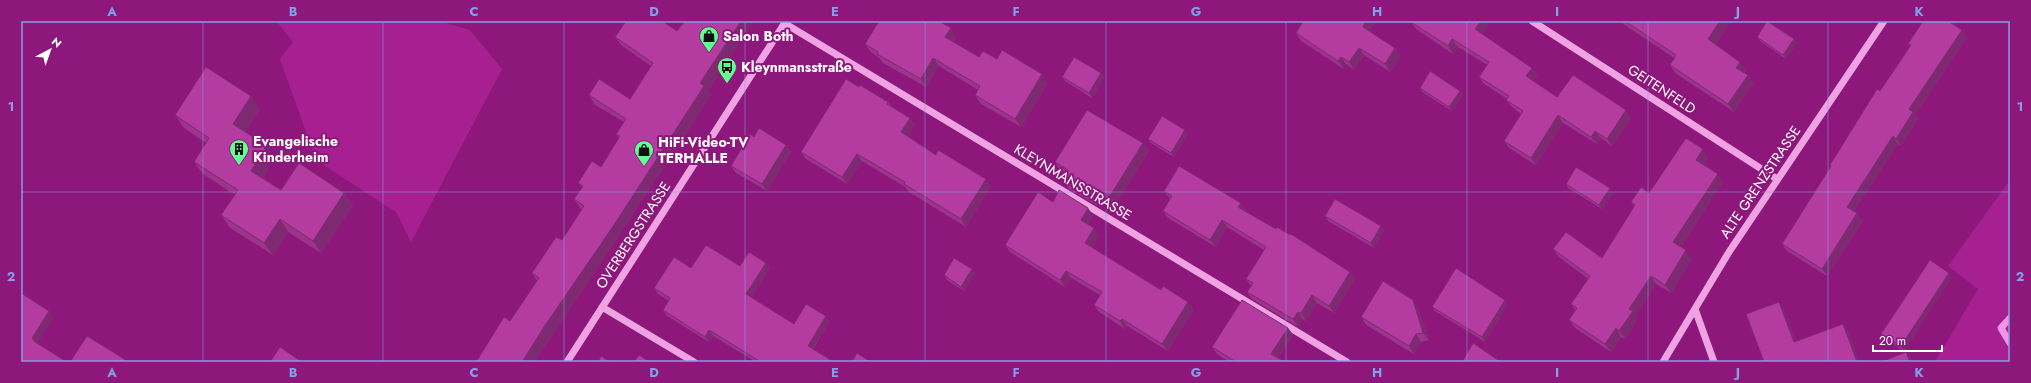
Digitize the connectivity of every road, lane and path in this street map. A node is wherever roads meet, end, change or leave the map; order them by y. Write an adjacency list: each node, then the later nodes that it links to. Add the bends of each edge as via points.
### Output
1 (1532, 21): 4 (street, GEITENFELD)
2 (1884, 21): 4 (street, ALTE GRENZSTRASSE)
3 (785, 22): 5 (street, OVERBERGSTRASSE); 9 (street, KLEYNMANSSTRASSE)
4 (1777, 179): 6 (street, ALTE GRENZSTRASSE)
5 (602, 307): 7 (street, OVERBERGSTRASSE); 8 (street)
6 (1695, 309): 10 (street, ALTE GRENZSTRASSE); 11 (street)
7 (567, 362)
8 (694, 362)
9 (1347, 362)
10 (1663, 362)
11 (1714, 362)

